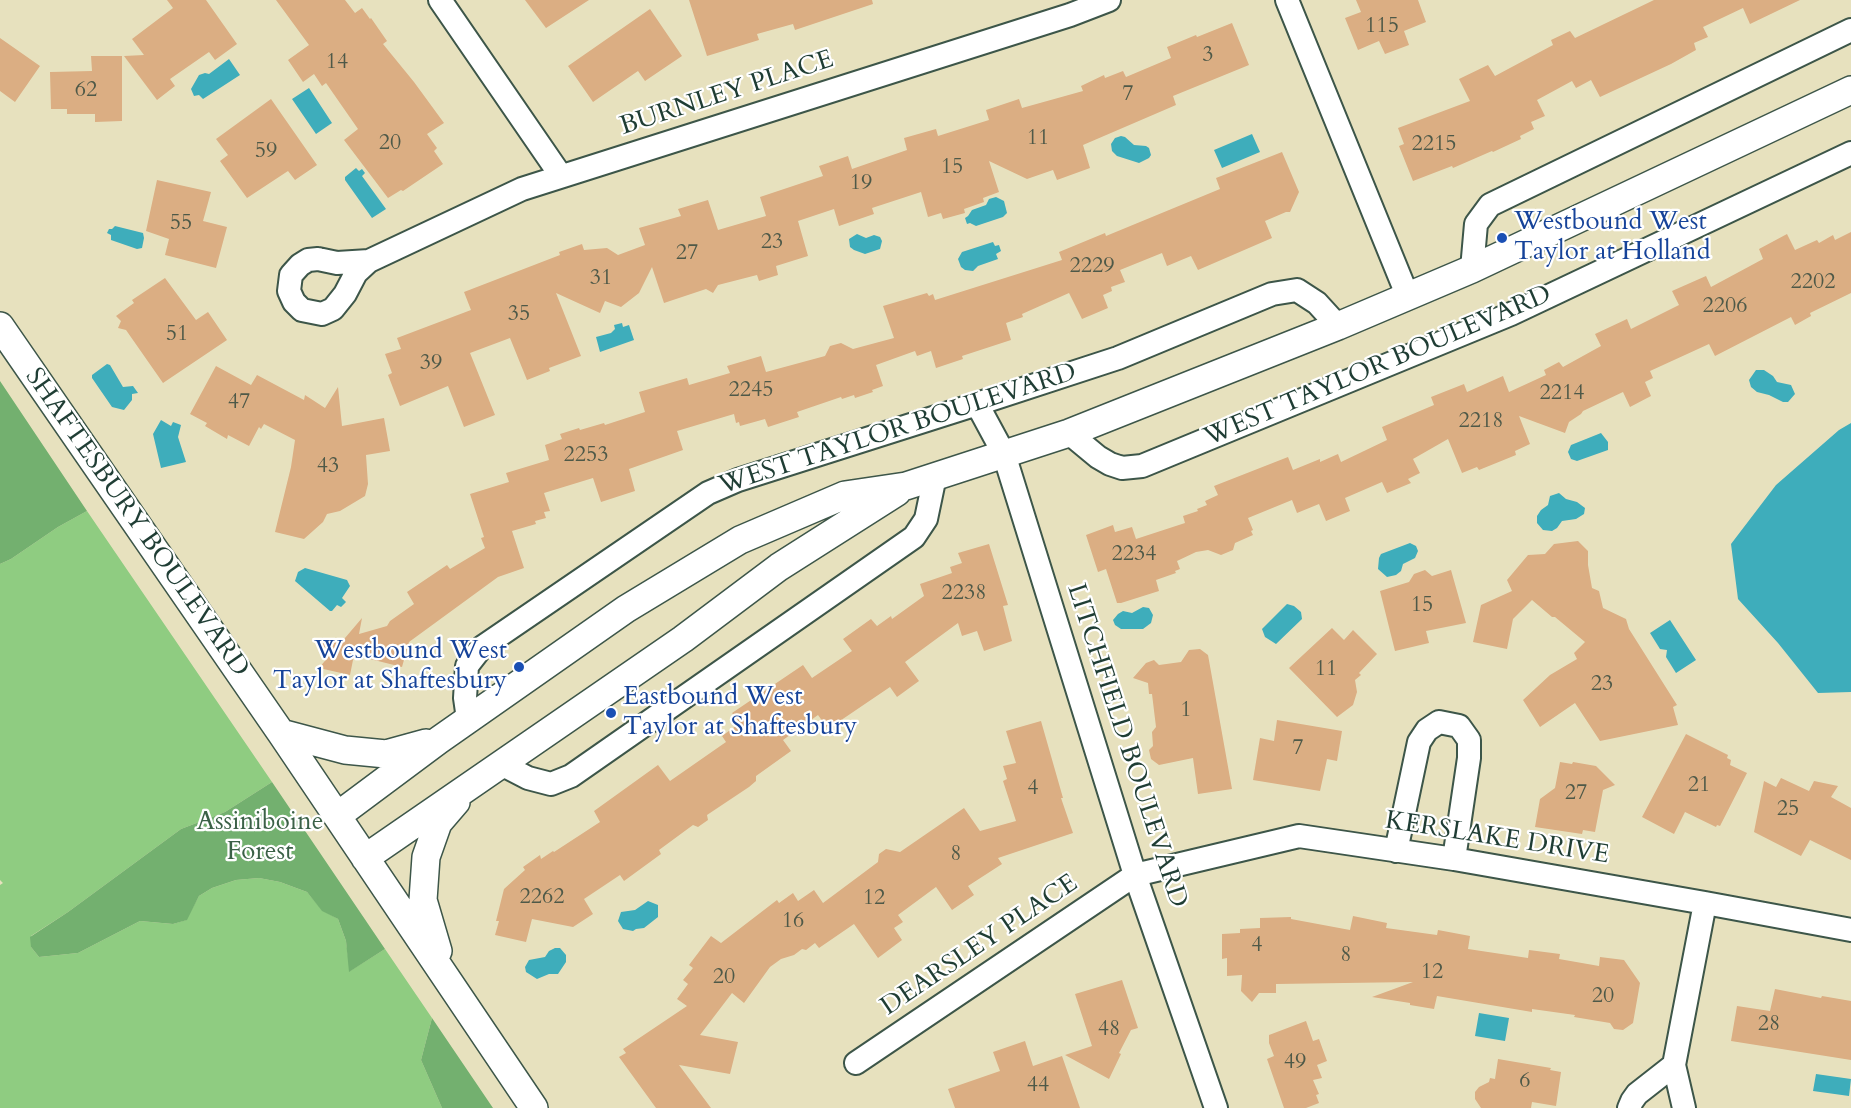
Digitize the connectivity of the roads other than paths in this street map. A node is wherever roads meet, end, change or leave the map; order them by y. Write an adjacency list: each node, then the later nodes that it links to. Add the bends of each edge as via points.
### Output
1 (440, 0): 7 (street)
2 (1108, 0): 7 (street, BURNLEY PLACE)
3 (1287, 0): 10 (street)
4 (1851, 30): 9 (street, WEST TAYLOR BOULEVARD, via 1490,205 1476,224)
5 (1851, 90): 9 (street, WEST TAYLOR BOULEVARD)
6 (1851, 153): 14 (street, WEST TAYLOR BOULEVARD, via 1511,314 1142,466 1122,468 1110,464)
7 (561, 176): 8 (street, BURNLEY PLACE, via 522,189)
8 (369, 261)
9 (1472, 269): 10 (street, WEST TAYLOR BOULEVARD)
10 (1408, 297): 12 (street, WEST TAYLOR BOULEVARD)
11 (0, 326): 19 (street, SHAFTESBURY BOULEVARD)
12 (1338, 326): 13 (street, WEST TAYLOR BOULEVARD, via 1317,303 1297,290 1272,294 1118,358); 14 (street, WEST TAYLOR BOULEVARD)
13 (977, 404): 15 (street, LITCHFIELD BOULEVARD); 18 (street, WEST TAYLOR BOULEVARD, via 708,493 481,648 467,666)
14 (1069, 434): 15 (street, WEST TAYLOR BOULEVARD)
15 (1004, 454): 16 (street, WEST TAYLOR BOULEVARD); 27 (street, LITCHFIELD BOULEVARD)
16 (935, 476): 17 (street, WEST TAYLOR BOULEVARD); 21 (street, via 926,519 914,537 571,776 551,784)
17 (906, 486): 18 (street, WEST TAYLOR BOULEVARD, via 845,495 740,540 626,609); 21 (street, WEST TAYLOR BOULEVARD, via 779,567 683,639)
18 (468, 719): 20 (street, WEST TAYLOR BOULEVARD)
19 (281, 733): 20 (street, via 345,750 386,754); 23 (street, SHAFTESBURY BOULEVARD)
20 (439, 740): 23 (street, WEST TAYLOR BOULEVARD)
21 (501, 764): 22 (street, WEST TAYLOR BOULEVARD)
22 (470, 785): 25 (street, WEST TAYLOR BOULEVARD); 30 (street, via 438,823 426,857 423,900)
23 (337, 816): 25 (street, SHAFTESBURY BOULEVARD)
24 (1396, 851): 26 (street, KERSLAKE DRIVE); 26 (street, via 1419,742 1439,722 1459,726 1469,740); 27 (street, KERSLAKE DRIVE, via 1299,836)
25 (365, 858): 30 (street, SHAFTESBURY BOULEVARD)
26 (1454, 859): 28 (street, KERSLAKE DRIVE)
27 (1135, 875): 31 (street, DEARSLEY PLACE); 34 (street, LITCHFIELD BOULEVARD)
28 (1706, 903): 29 (street, KERSLAKE DRIVE); 32 (street)
29 (1851, 930)
30 (449, 982): 33 (street, SHAFTESBURY BOULEVARD)
31 (856, 1063)
32 (1674, 1065): 35 (street, via 1637,1094); 36 (street)
33 (534, 1108)
34 (1216, 1108)
35 (1629, 1108)
36 (1684, 1108)

